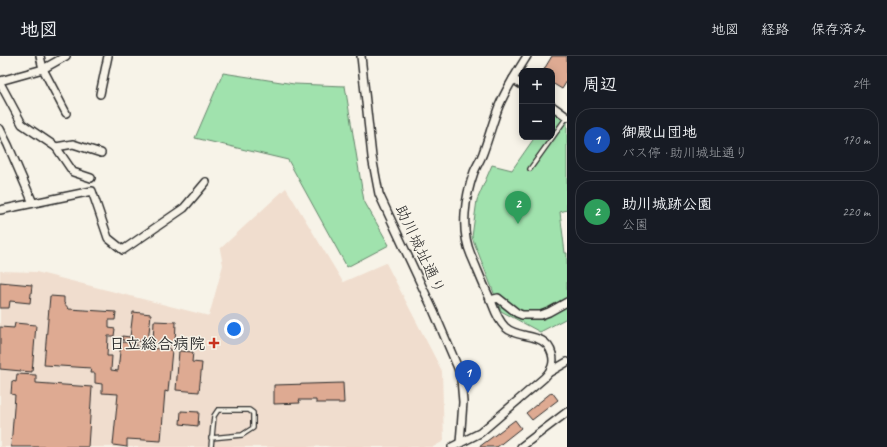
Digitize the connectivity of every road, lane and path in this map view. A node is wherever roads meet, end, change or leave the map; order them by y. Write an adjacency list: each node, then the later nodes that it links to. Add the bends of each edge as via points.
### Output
1 (40, 56): 6 (street)
2 (66, 56): 6 (street)
3 (108, 56): 10 (street)
4 (361, 56): 28 (street, 助川城址通り, via 372,157 379,194 458,368 463,402)
5 (527, 56): 7 (street)
6 (43, 69): 8 (street); 12 (street)
7 (513, 79): 9 (street); 22 (street, via 499,106 474,172 467,199 465,226 470,253)
8 (0, 82): 15 (street, via 22,124)
9 (519, 83)
10 (100, 94)
11 (555, 108): 13 (street)
12 (66, 113)
13 (567, 117): 17 (lane)
14 (0, 129): 20 (street)
15 (56, 147): 16 (street, via 73,144); 18 (street, via 73,172)
16 (101, 153)
17 (530, 170)
18 (91, 178)
19 (206, 182): 20 (street, via 184,208 123,250 108,238 92,191)
20 (33, 203): 21 (street)
21 (0, 210)
22 (490, 300): 23 (street, via 498,298 522,315 541,315); 25 (street, via 505,327 511,331 534,336 548,345 553,358 553,366)
23 (567, 302)
24 (566, 363): 25 (street)
25 (549, 372): 28 (street, via 487,428)
26 (567, 412): 31 (street)
27 (211, 438): 27 (lane, via 214,416 218,410 249,410 253,413 253,428 242,435); 29 (lane)
28 (461, 445): 30 (street)
29 (210, 447)
30 (452, 447)
31 (521, 447)

